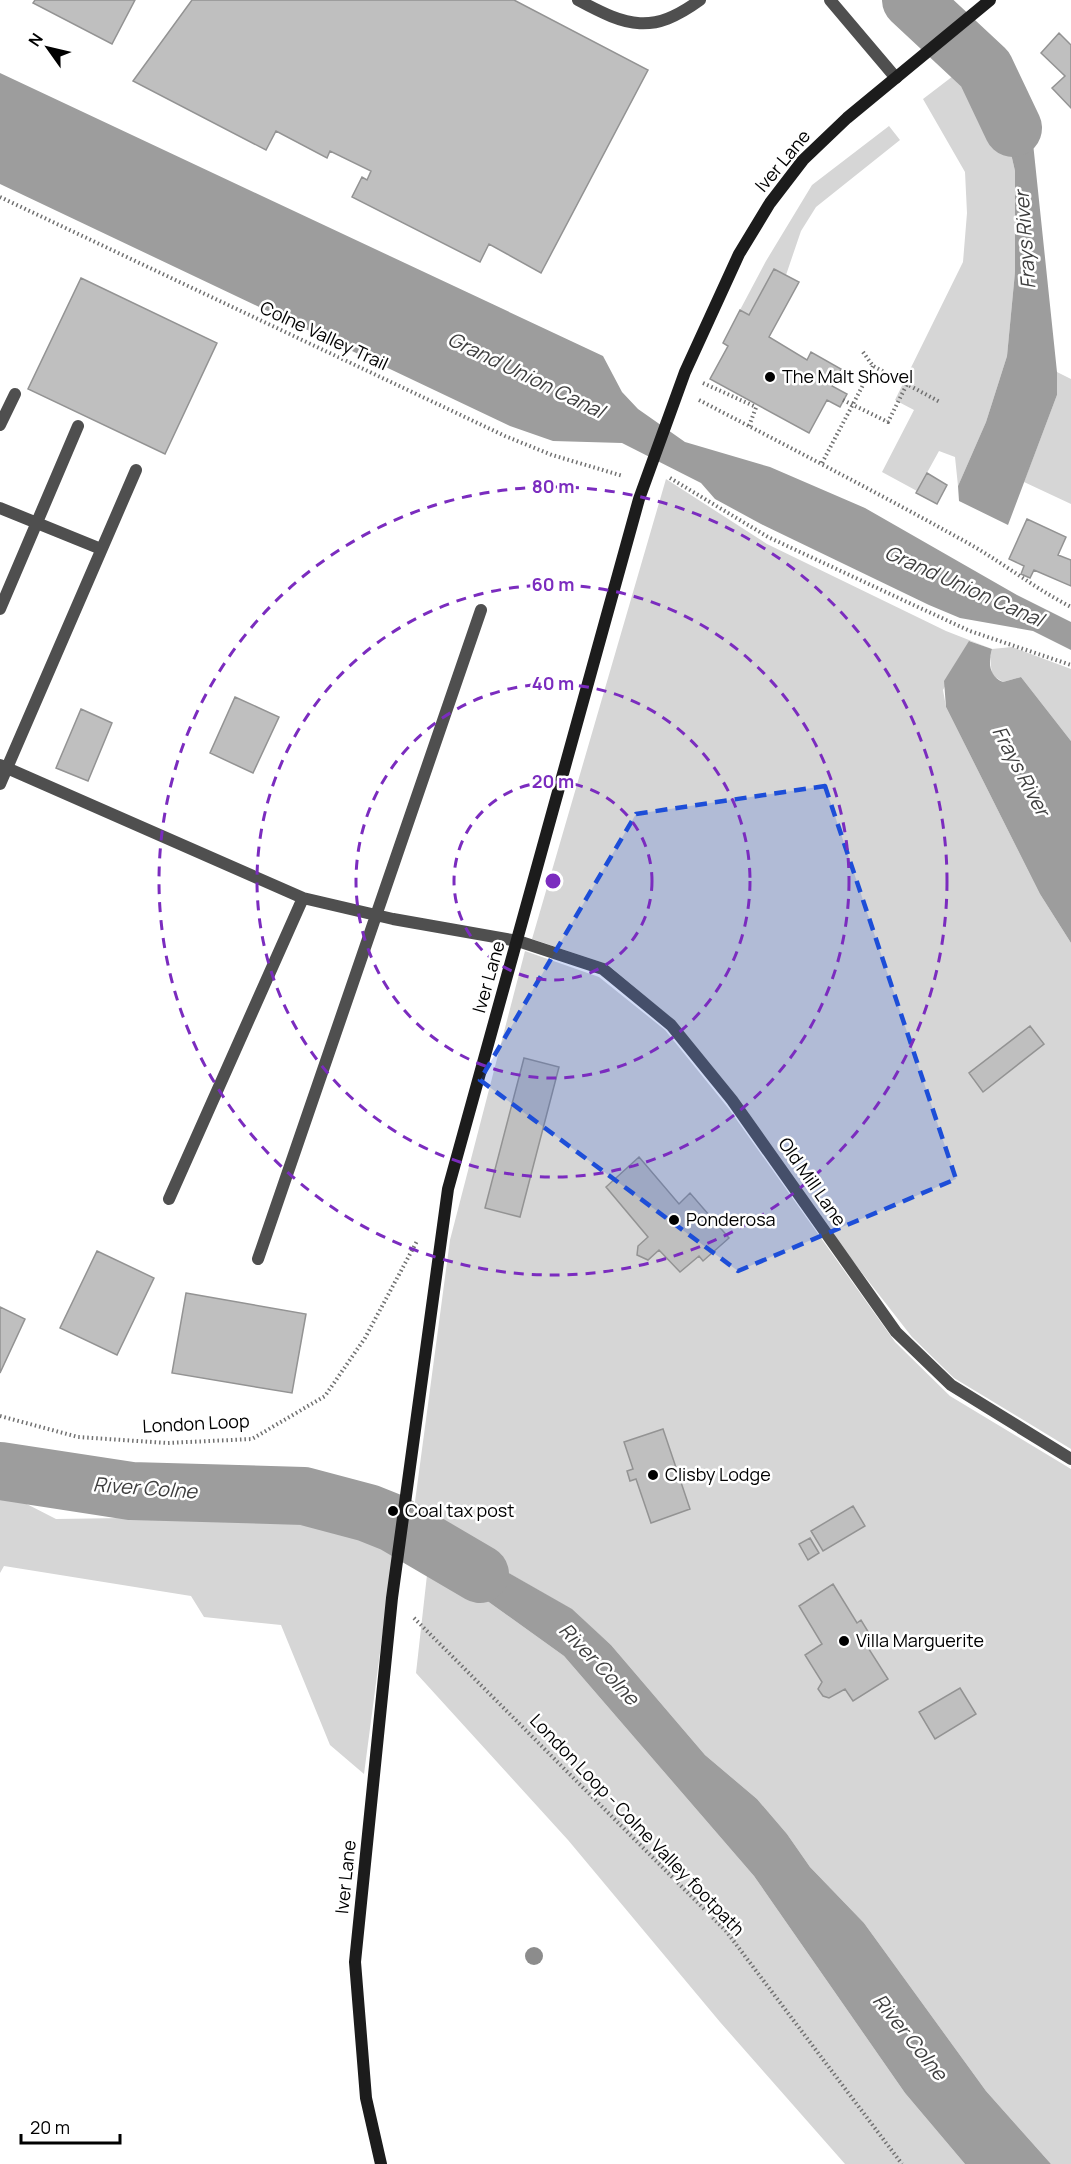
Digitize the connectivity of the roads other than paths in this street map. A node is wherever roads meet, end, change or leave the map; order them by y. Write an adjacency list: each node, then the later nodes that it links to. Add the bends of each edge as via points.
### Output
1 (578, 0): 2 (street, via 622,21 643,26 664,22)
2 (700, 0)
3 (830, 0): 5 (street)
4 (985, 3): 5 (main road, Iver Lane)
5 (896, 78): 19 (main road, Iver Lane, via 803,160 770,202 739,254 675,394 646,472)
6 (15, 394): 7 (street)
7 (0, 425)
8 (78, 426): 11 (street)
9 (136, 470): 12 (street)
10 (0, 508): 11 (street)
11 (37, 523): 12 (street); 13 (street)
12 (101, 549): 15 (street)
13 (0, 609)
14 (481, 610): 18 (street)
15 (3, 766): 16 (street); 17 (street, Old Mill Lane)
16 (0, 784)
17 (303, 898): 18 (street, Old Mill Lane); 20 (street)
18 (376, 915): 19 (street, Old Mill Lane); 21 (street)
19 (518, 941): 22 (street, Old Mill Lane, via 603,969 671,1025 732,1100 896,1332 951,1385); 23 (main road, Iver Lane, via 448,1189 393,1593 355,1962 366,2098)
20 (169, 1199)
21 (258, 1259)
22 (1071, 1459)
23 (381, 2164)

